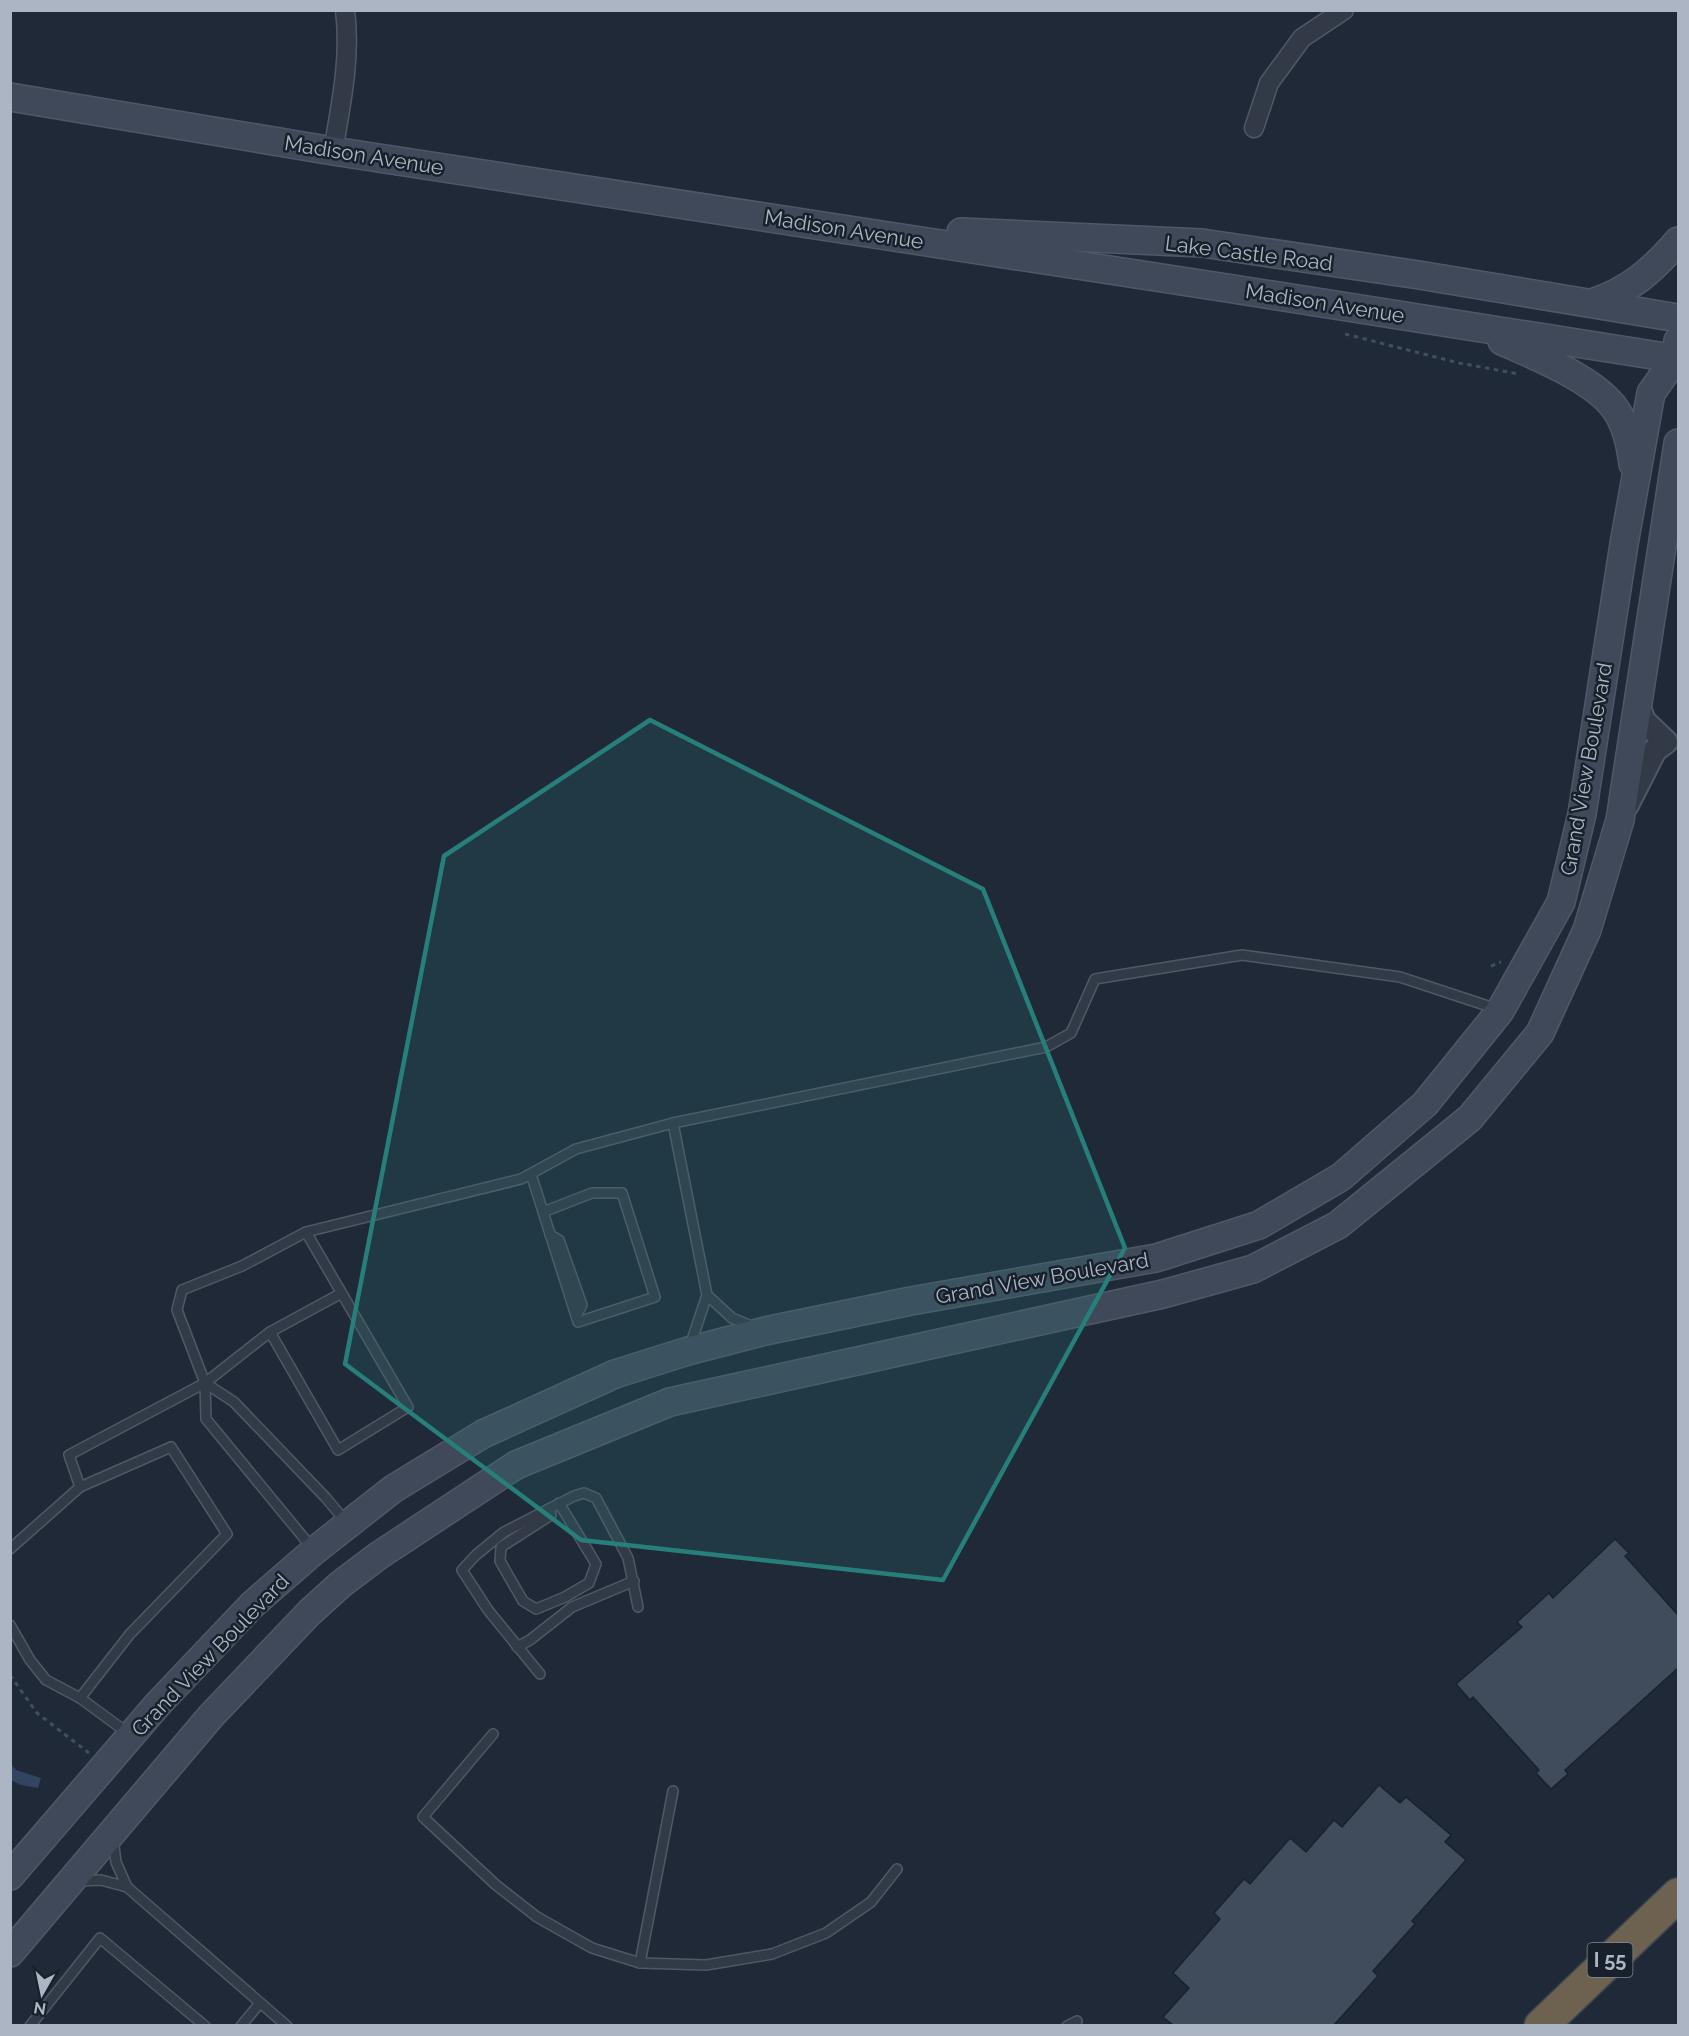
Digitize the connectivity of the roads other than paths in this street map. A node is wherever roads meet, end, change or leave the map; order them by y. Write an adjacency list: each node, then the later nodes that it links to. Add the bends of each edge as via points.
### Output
1 (345, 10): 5 (street, via 347,61)
2 (1344, 10): 4 (street, via 1302,38 1269,83)
3 (10, 97): 5 (main road, Madison Avenue)
4 (1254, 128)
5 (333, 151): 6 (main road, Madison Avenue)
6 (816, 225): 8 (main road, Lake Castle Road, via 1202,243); 10 (main road, Madison Avenue)
7 (1678, 241): 8 (main road, via 1641,279)
8 (1592, 303): 9 (main road, Lake Castle Road)
9 (1678, 318)
10 (1468, 326): 11 (main road, Madison Avenue); 13 (main road, via 1560,367 1600,393 1619,414)
11 (1678, 358): 13 (main road, Grand View Boulevard, via 1651,393)
12 (1678, 443): 14 (main road, Grand View Boulevard)
13 (1636, 478): 15 (main road, Grand View Boulevard, via 1582,814 1561,902)
14 (1674, 494): 41 (main road, Grand View Boulevard, via 1620,820 1587,930 1540,1033 1470,1118 1338,1226 1253,1269 1163,1294 670,1402 516,1465 378,1556 310,1612 211,1716)
15 (1500, 1011): 16 (lane, via 1400,977 1242,955 1095,979 1071,1033 1046,1047); 22 (main road, Grand View Boulevard, via 1425,1104 1341,1177 1258,1225 1156,1258)
16 (673, 1124): 17 (lane, via 576,1149); 21 (lane)
17 (531, 1174): 18 (lane); 19 (lane)
18 (543, 1212): 18 (lane, via 592,1193 622,1193 655,1297 578,1322)
19 (306, 1232): 20 (lane); 25 (lane, via 242,1266 182,1290 177,1310)
20 (340, 1294): 23 (lane); 23 (lane, via 408,1407 338,1450)
21 (707, 1295): 22 (lane, via 732,1318); 24 (lane)
22 (765, 1331): 24 (main road, Grand View Boulevard)
23 (270, 1332): 25 (lane)
24 (688, 1350): 29 (main road, Grand View Boulevard, via 615,1374 483,1434 393,1489)
25 (205, 1383): 26 (lane, via 69,1455); 29 (lane, via 234,1402); 31 (lane, via 206,1419)
26 (80, 1487): 30 (lane); 37 (lane, via 171,1447 227,1534 130,1634)
27 (559, 1503): 28 (lane); 28 (lane, via 596,1564 589,1583 536,1609 523,1601 500,1561 501,1547 551,1515); 32 (lane, via 584,1493 596,1498 628,1558)
28 (549, 1509): 35 (lane, via 504,1532 462,1570)
29 (348, 1524): 31 (main road, Grand View Boulevard)
30 (10, 1549)
31 (314, 1551): 39 (main road, Grand View Boulevard, via 252,1605)
32 (634, 1581): 33 (lane); 35 (lane, via 572,1607)
33 (638, 1606)
34 (10, 1625): 37 (lane, via 46,1680)
35 (517, 1647): 36 (lane)
36 (540, 1674)
37 (80, 1698): 39 (lane)
38 (493, 1734): 48 (lane, via 423,1817 537,1917 592,1948)
39 (131, 1736): 43 (main road, Grand View Boulevard)
40 (673, 1791): 48 (lane)
41 (112, 1834): 44 (main road, Grand View Boulevard); 45 (lane)
42 (897, 1869): 48 (lane, via 871,1902 826,1933 772,1954 706,1965)
43 (10, 1876)
44 (73, 1881): 45 (lane, via 101,1880); 47 (main road, Grand View Boulevard)
45 (127, 1887): 49 (lane)
46 (1678, 1895): 56 (highway, I 55)
47 (10, 1953)
48 (640, 1963)
49 (260, 2003): 53 (lane); 54 (lane)
50 (1077, 2021): 55 (lane)
51 (30, 2025): 52 (lane, via 100,1938)
52 (204, 2025)
53 (241, 2025)
54 (286, 2025)
55 (1067, 2025)
56 (1541, 2025)

